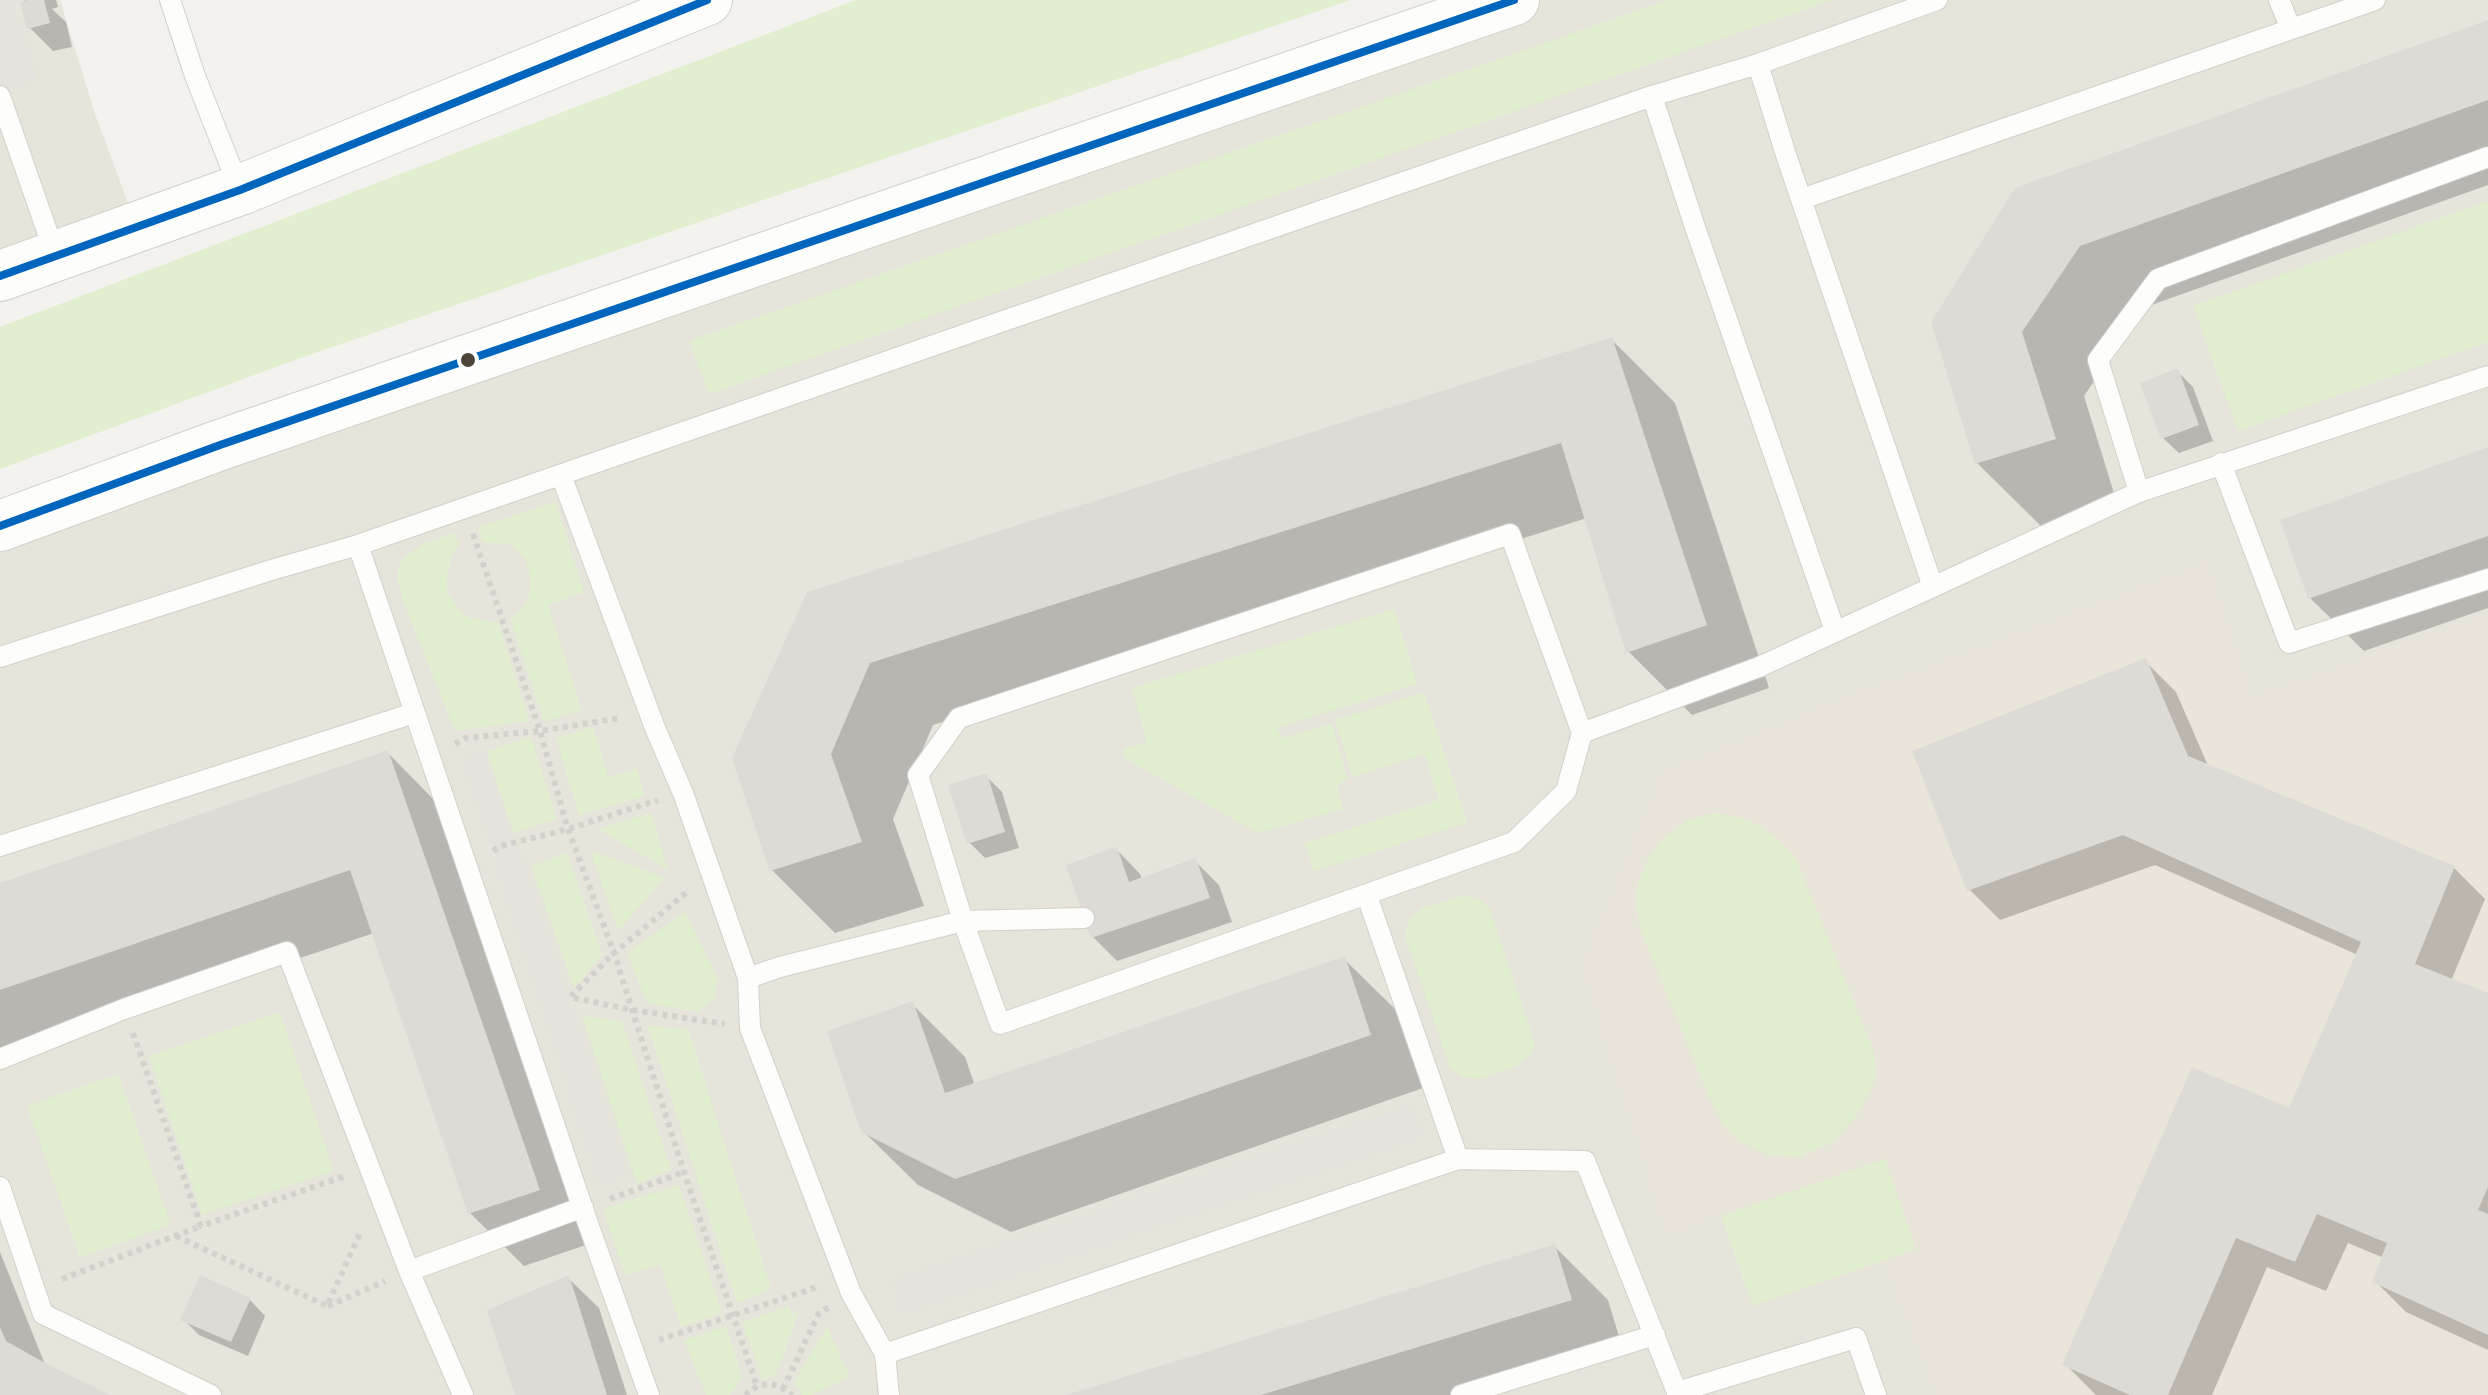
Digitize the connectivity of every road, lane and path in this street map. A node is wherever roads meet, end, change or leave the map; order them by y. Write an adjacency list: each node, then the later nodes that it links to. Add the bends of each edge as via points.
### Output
1 (170, 0): 12 (lane)
2 (707, 0): 12 (street)
3 (1514, 0): 20 (street)
4 (1937, 0): 8 (lane)
5 (2279, 0): 7 (lane)
6 (2376, 0): 7 (lane)
7 (2290, 29): 13 (lane)
8 (1758, 64): 10 (lane); 13 (lane)
9 (0, 96): 14 (lane)
10 (1652, 96): 18 (lane); 25 (lane)
11 (2488, 157): 19 (lane, via 2158,280 2098,360)
12 (240, 190): 14 (street)
13 (1802, 199): 24 (lane)
14 (55, 256): 15 (street)
15 (0, 276)
16 (2488, 376): 17 (lane)
17 (2221, 463): 19 (lane); 23 (lane, via 2289,642)
18 (562, 475): 22 (lane); 41 (lane)
19 (2139, 492): 24 (lane)
20 (0, 526)
21 (471, 527): 29 (path)
22 (358, 545): 26 (lane); 27 (lane)
23 (2488, 580)
24 (1933, 587): 25 (lane)
25 (1835, 631): 30 (lane, via 1758,668)
26 (0, 657)
27 (414, 713): 34 (lane); 51 (lane)
28 (616, 717): 29 (path)
29 (540, 730): 31 (path); 33 (path)
30 (1582, 733): 37 (lane, via 1566,790 1514,842); 39 (lane, via 1510,534 959,718 918,775)
31 (466, 738)
32 (665, 798): 33 (path)
33 (568, 829): 35 (path); 40 (path)
34 (0, 846)
35 (500, 846)
36 (697, 884): 40 (path)
37 (1367, 896): 39 (lane, via 1000,1024); 46 (lane)
38 (1084, 918): 39 (lane)
39 (963, 921): 41 (lane)
40 (614, 953): 43 (path); 43 (path, via 570,996)
41 (748, 978): 62 (lane, via 750,1028 851,1293)
42 (124, 1009): 45 (lane); 47 (lane, via 287,952); 52 (path)
43 (632, 1010): 44 (path); 48 (path)
44 (700, 1020)
45 (0, 1059)
46 (1458, 1159): 60 (lane, via 1585,1161); 62 (lane)
47 (370, 1167): 50 (lane); 52 (path)
48 (684, 1172): 51 (path); 59 (path)
49 (0, 1187): 56 (lane)
50 (379, 1193): 54 (lane); 57 (path)
51 (592, 1205): 54 (lane); 68 (lane)
52 (201, 1226): 53 (path)
53 (176, 1236): 56 (path); 57 (path)
54 (409, 1271): 57 (path); 67 (lane)
55 (826, 1284): 59 (path)
56 (34, 1289): 66 (lane, via 43,1314)
57 (326, 1306)
58 (819, 1313): 64 (path)
59 (734, 1315): 61 (path); 63 (path)
60 (1655, 1335): 65 (lane); 72 (lane)
61 (653, 1342)
62 (885, 1354): 71 (lane)
63 (757, 1386): 64 (path); 69 (path)
64 (783, 1388): 70 (path)
65 (1678, 1393): 73 (lane, via 1856,1338)
66 (212, 1395)
67 (463, 1395)
68 (649, 1395)
69 (745, 1395)
70 (792, 1395)
71 (889, 1395)
72 (1462, 1395)
73 (1876, 1395)

